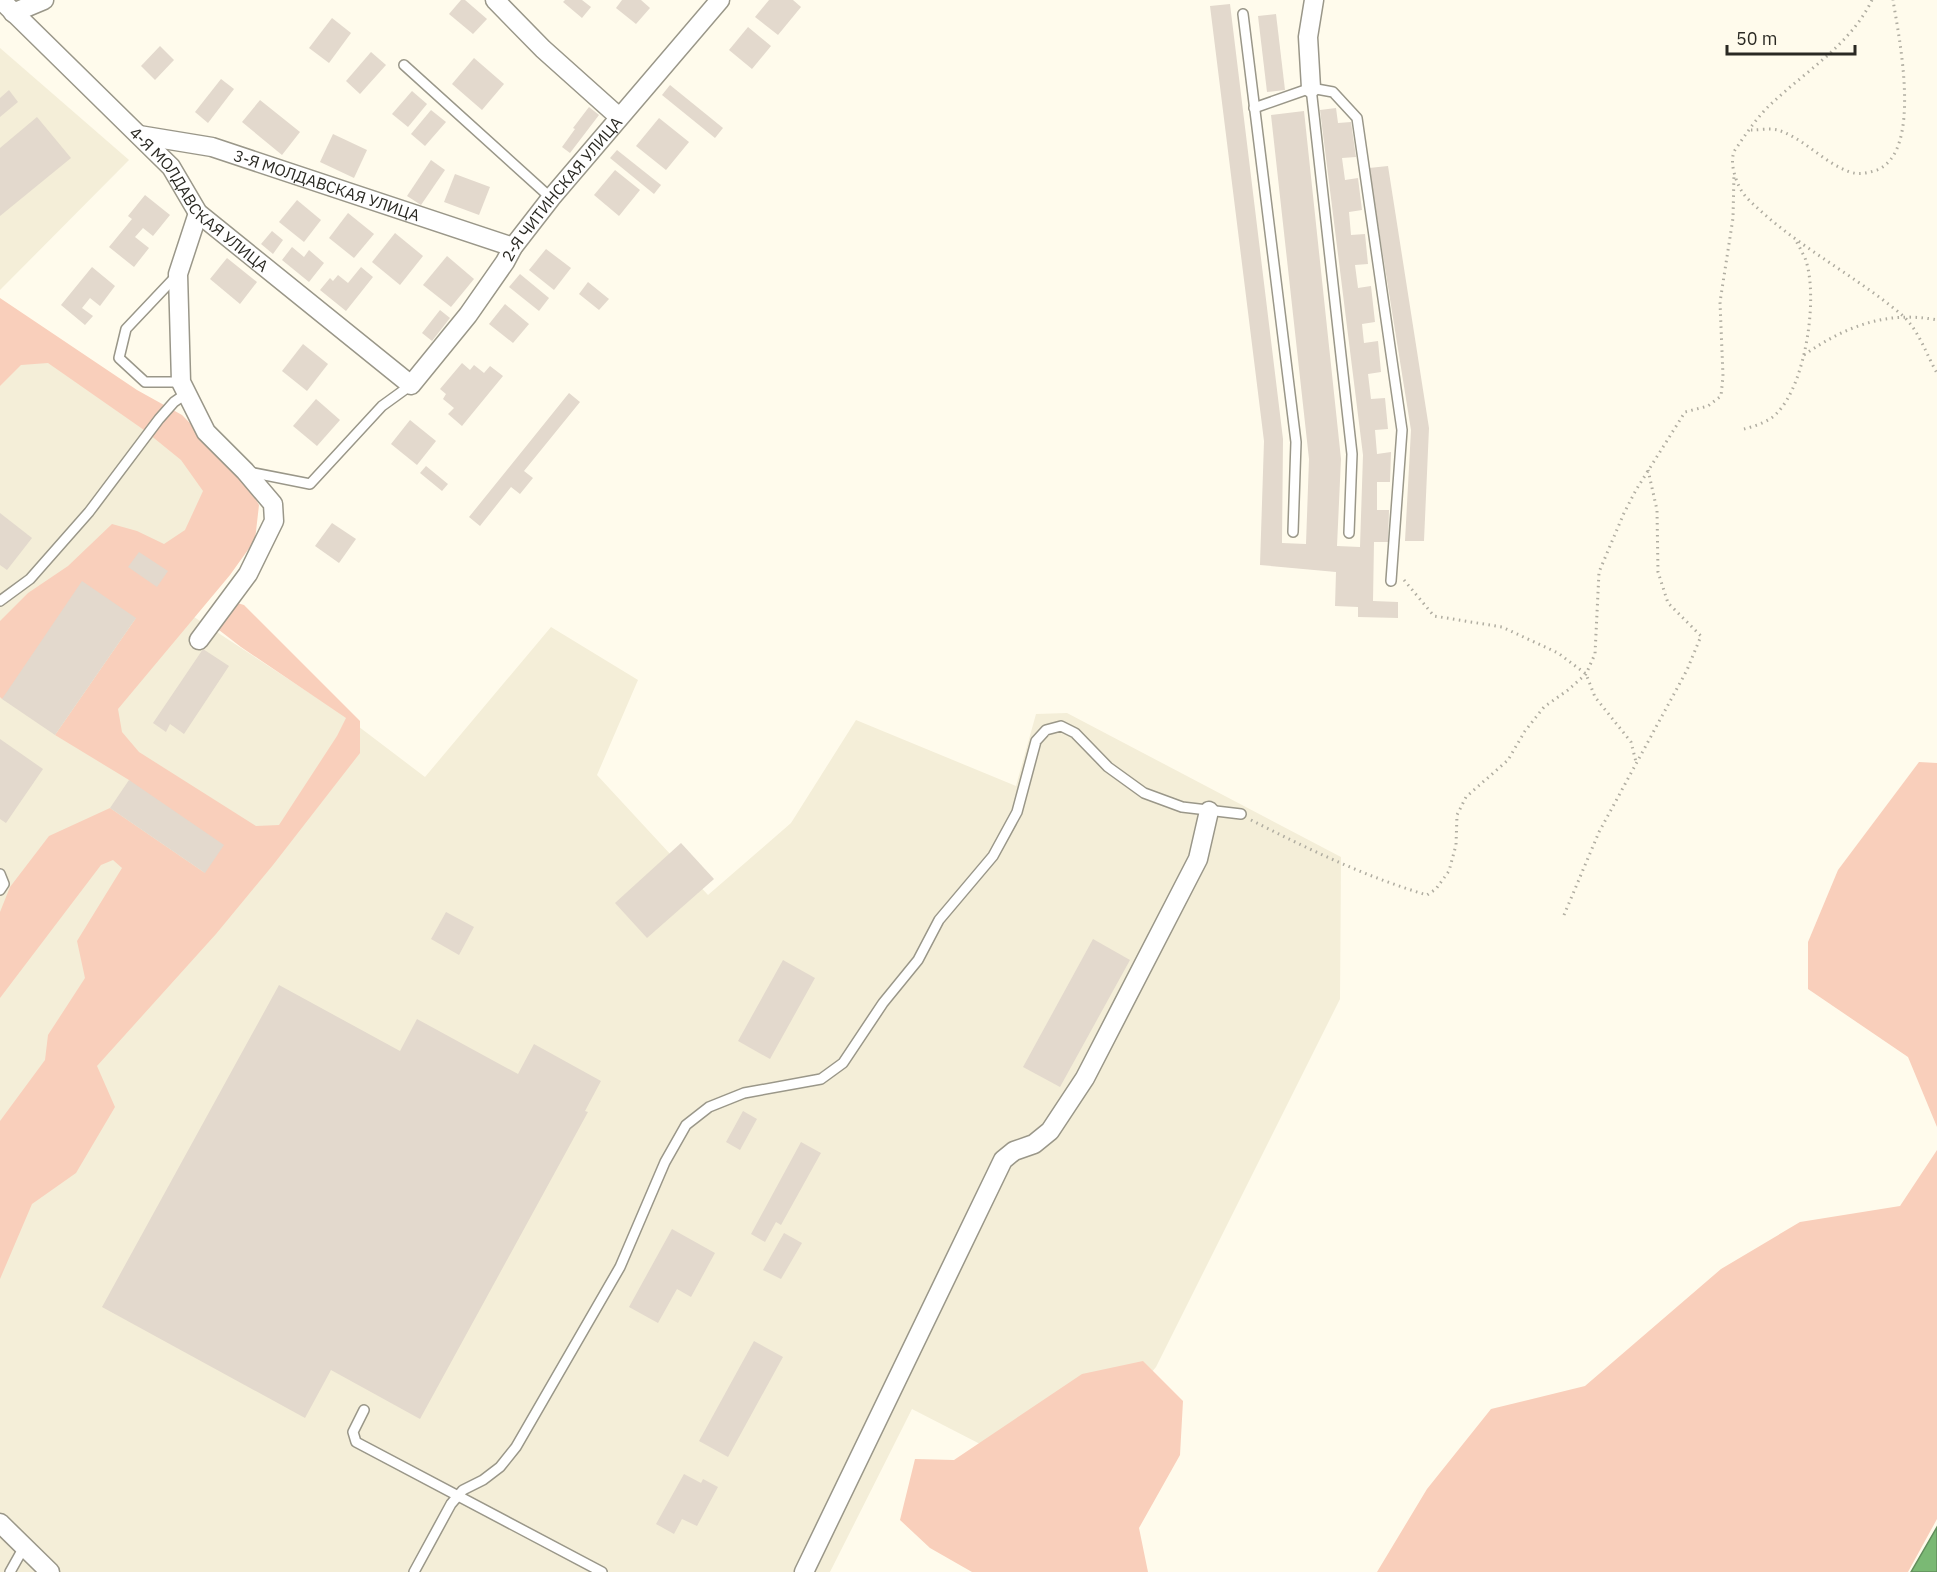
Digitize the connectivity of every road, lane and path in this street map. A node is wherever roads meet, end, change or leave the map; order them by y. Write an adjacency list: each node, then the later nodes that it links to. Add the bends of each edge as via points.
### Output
1 (1, 0): 8 (street, 4-Я МОЛДАВСКАЯ УЛИЦА)
2 (44, 0): 8 (street)
3 (495, 0): 13 (street)
4 (720, 0): 13 (street, 2-Я ЧИТИНСКАЯ УЛИЦА)
5 (1314, 0): 11 (street, via 1308,37)
6 (1872, 0): 14 (path, via 1831,54 1769,105)
7 (1893, 0): 14 (path, via 1904,65 1903,133 1882,168 1868,174 1851,172 1776,129)
8 (13, 14): 15 (street, 4-Я МОЛДАВСКАЯ УЛИЦА)
9 (1243, 14): 12 (lane)
10 (404, 65): 17 (lane)
11 (1311, 88): 12 (lane); 32 (lane, via 1352,454); 33 (lane, via 1334,92 1358,118 1402,430)
12 (1254, 108): 31 (lane, via 1296,442)
13 (619, 117): 17 (street, 2-Я ЧИТИНСКАЯ УЛИЦА)
14 (1749, 130): 16 (path, via 1733,154)
15 (139, 135): 18 (street, 4-Я МОЛДАВСКАЯ УЛИЦА, via 171,167); 20 (street, 3-Я МОЛДАВСКАЯ УЛИЦА, via 212,147)
16 (1734, 173): 19 (path, via 1744,195); 29 (path, via 1733,218 1720,302 1721,396 1708,406 1685,412)
17 (551, 198): 20 (street, 2-Я ЧИТИНСКАЯ УЛИЦА)
18 (198, 213): 21 (street); 26 (street, 4-Я МОЛДАВСКАЯ УЛИЦА)
19 (1795, 239): 22 (path); 24 (path, via 1805,259 1810,291)
20 (513, 247): 26 (street, 2-Я ЧИТИНСКАЯ УЛИЦА, via 468,315)
21 (178, 274): 27 (street); 27 (lane, via 126,329 119,358 145,382)
22 (1904, 317): 23 (path); 24 (path, via 1854,326); 25 (path)
23 (1937, 320)
24 (1804, 356): 28 (path, via 1790,398 1776,415)
25 (1937, 373)
26 (411, 385): 30 (lane, via 382,406 310,484)
27 (184, 388): 30 (street, via 206,432); 35 (lane, via 89,512 30,579)
28 (1744, 429)
29 (1648, 470): 37 (path, via 1624,513 1599,572 1595,654); 38 (path, via 1657,510 1658,572 1668,603 1701,636 1688,670)
30 (245, 471): 36 (street, via 273,504 274,521 248,574)
31 (1293, 532)
32 (1349, 533)
33 (1392, 567): 34 (lane); 37 (path, via 1434,616 1502,627 1558,654)
34 (1391, 581)
35 (0, 601)
36 (199, 640)
37 (1586, 674): 38 (path, via 1595,697 1631,742); 40 (path, via 1544,707 1508,760 1466,797 1457,815 1456,845 1449,871 1427,895 1323,856)
38 (1636, 764): 43 (path, via 1599,832)
39 (1209, 811): 40 (lane); 45 (lane, via 1182,807 1144,793 1108,767 1075,733 1061,726 1046,730 1036,741 1017,812 993,856 939,920 918,960 843,1063 821,1079 744,1093 709,1107 686,1125 665,1162 620,1267 516,1447 500,1467); 52 (street, via 1198,859 1085,1078 1050,1131 1003,1160)
40 (1241, 814)
41 (0, 874): 42 (lane, via 4,884)
42 (0, 890)
43 (1564, 915)
44 (364, 1410): 45 (lane, via 353,1432 356,1442)
45 (457, 1497): 50 (lane); 51 (lane)
46 (0, 1523): 47 (street)
47 (24, 1547): 48 (lane); 49 (street)
48 (10, 1572)
49 (50, 1572)
50 (414, 1572)
51 (602, 1572)
52 (804, 1572)

